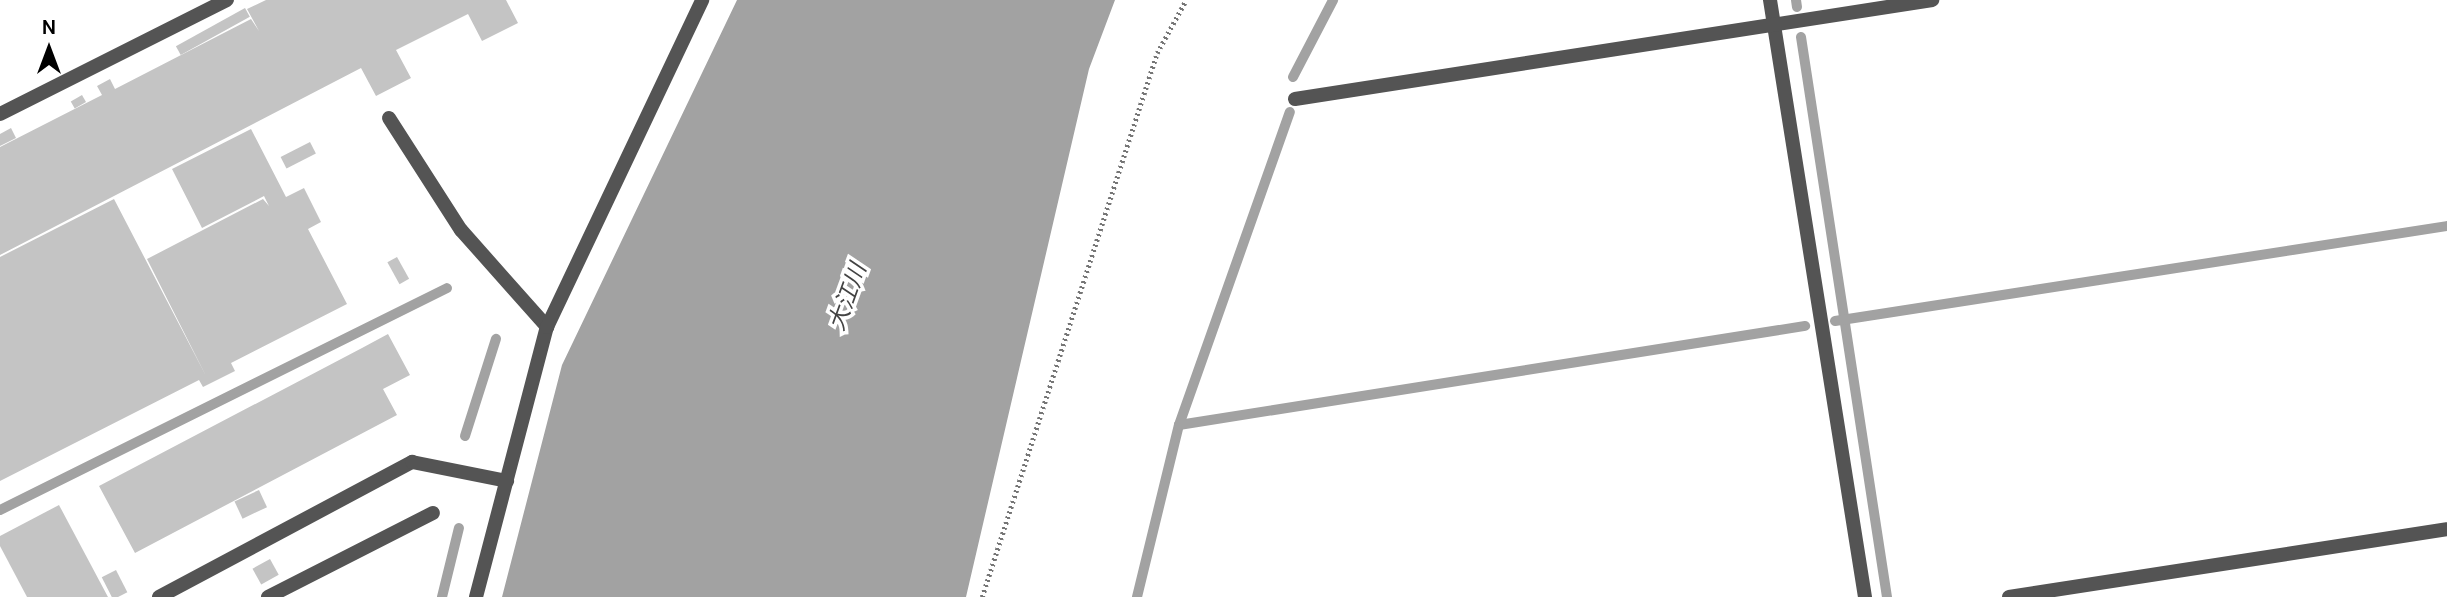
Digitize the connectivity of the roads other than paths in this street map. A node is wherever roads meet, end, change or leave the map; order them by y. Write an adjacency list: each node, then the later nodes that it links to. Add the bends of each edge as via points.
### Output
1 (228, 0): 7 (street)
2 (702, 0): 9 (street)
3 (1770, 0): 5 (street)
4 (1932, 0): 5 (street)
5 (1774, 25): 6 (street); 16 (street)
6 (1295, 99)
7 (0, 114)
8 (389, 118): 9 (street, via 461,230)
9 (547, 327): 10 (street)
10 (507, 481): 13 (street, via 412,462); 15 (street)
11 (433, 513): 14 (street)
12 (2447, 528): 17 (street)
13 (159, 597)
14 (268, 597)
15 (476, 597)
16 (1865, 597)
17 (2009, 597)

